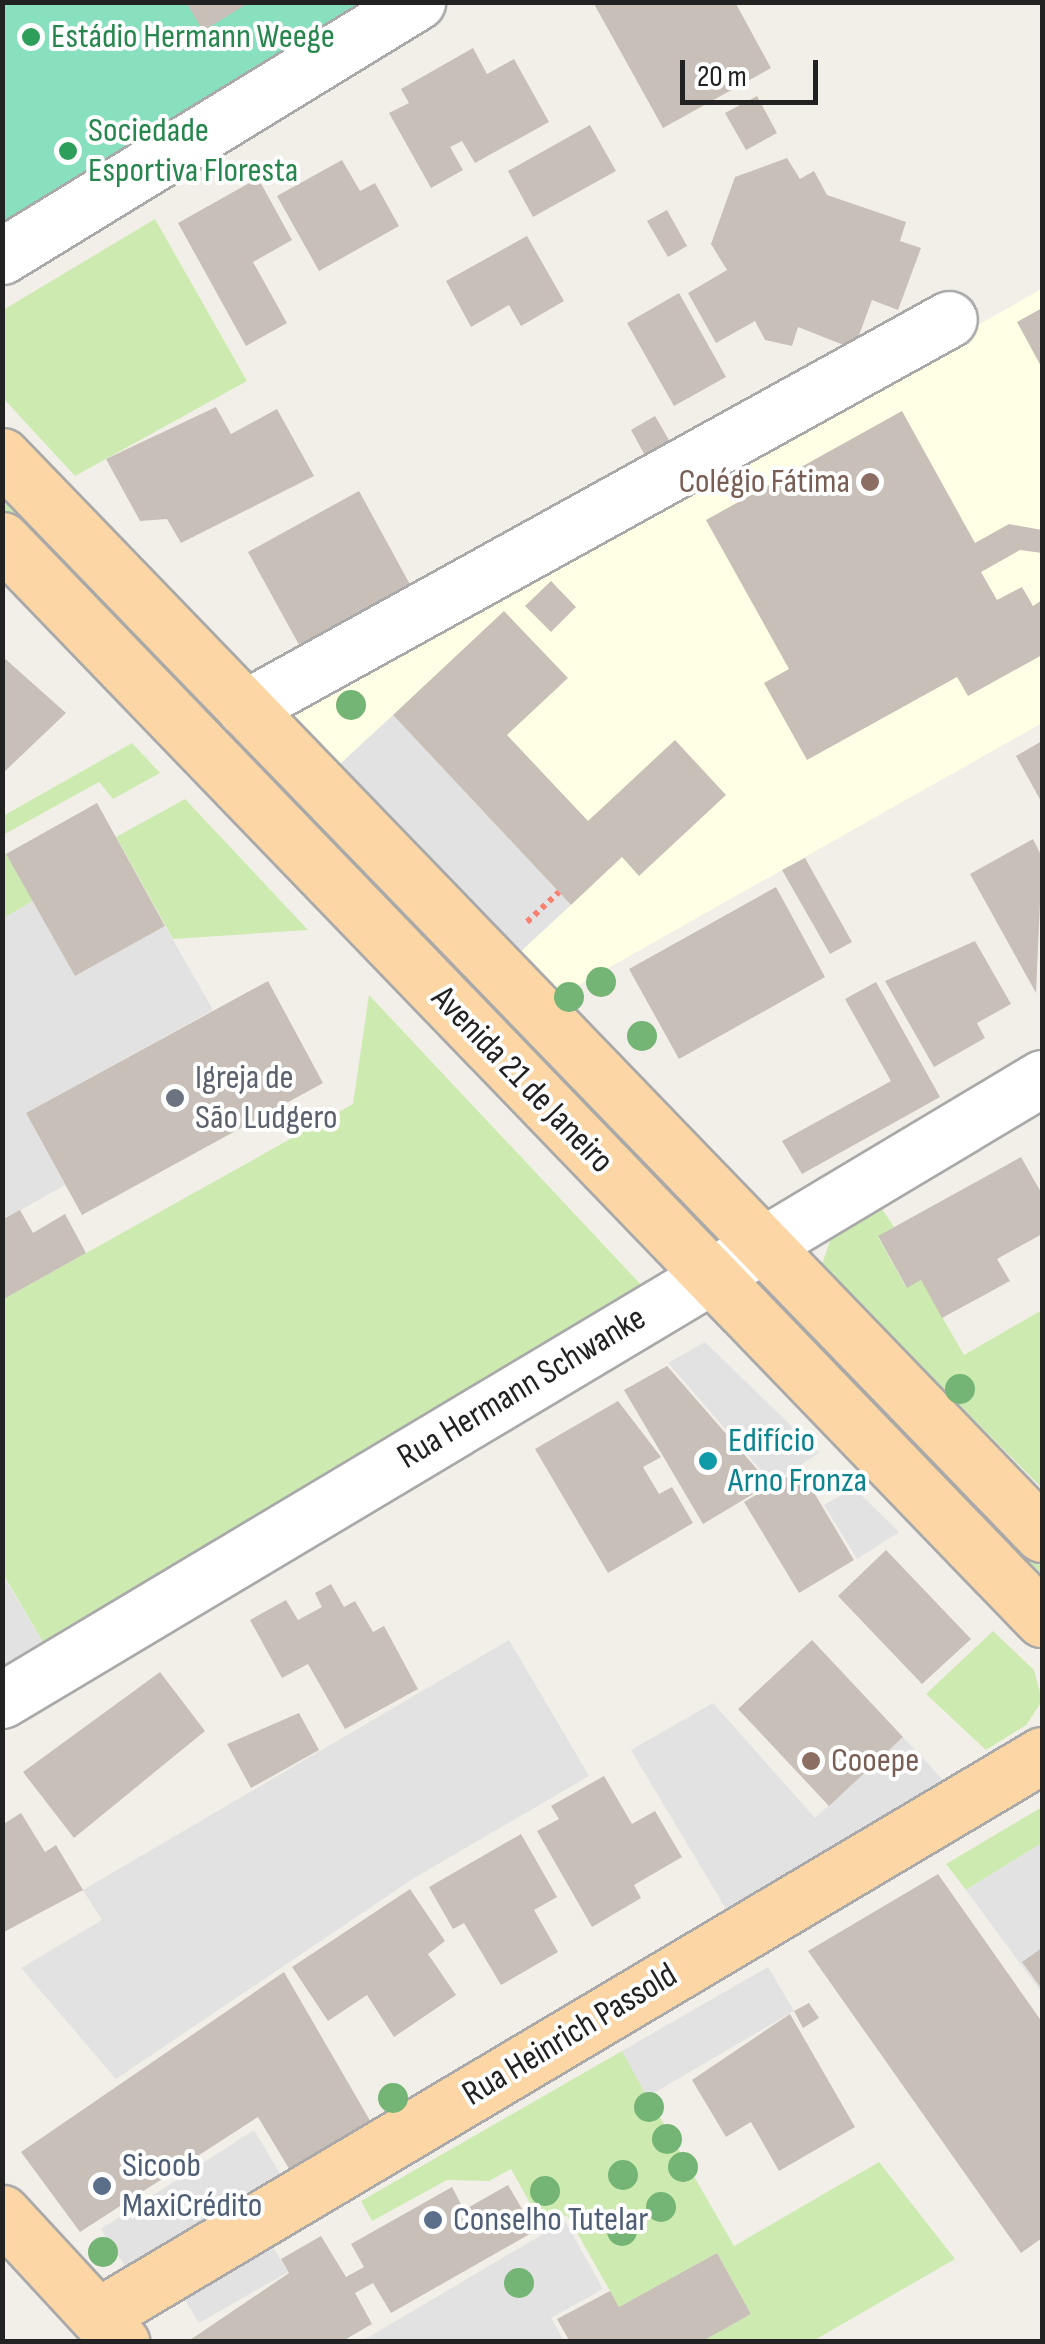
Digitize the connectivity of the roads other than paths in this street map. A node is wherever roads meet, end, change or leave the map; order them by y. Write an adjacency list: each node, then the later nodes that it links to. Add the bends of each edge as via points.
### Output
1 (417, 2): 2 (street)
2 (2, 256)
3 (949, 319): 6 (street)
4 (2, 456): 6 (main road, Avenida 21 de Janeiro)
5 (2, 540): 9 (main road, Avenida 21 de Janeiro)
6 (246, 708): 8 (main road, Avenida 21 de Janeiro)
7 (1042, 1078): 8 (street, Rua Hermann Schwanke)
8 (762, 1244): 9 (street, Rua Hermann Schwanke); 10 (main road, Avenida 21 de Janeiro)
9 (711, 1275): 11 (main road, Avenida 21 de Janeiro); 12 (street, Rua Hermann Schwanke)
10 (1042, 1534)
11 (1042, 1619)
12 (2, 1700)
13 (1042, 1755): 15 (main road, Rua Heinrich Passold)
14 (2, 2213): 15 (main road)
15 (109, 2329)

